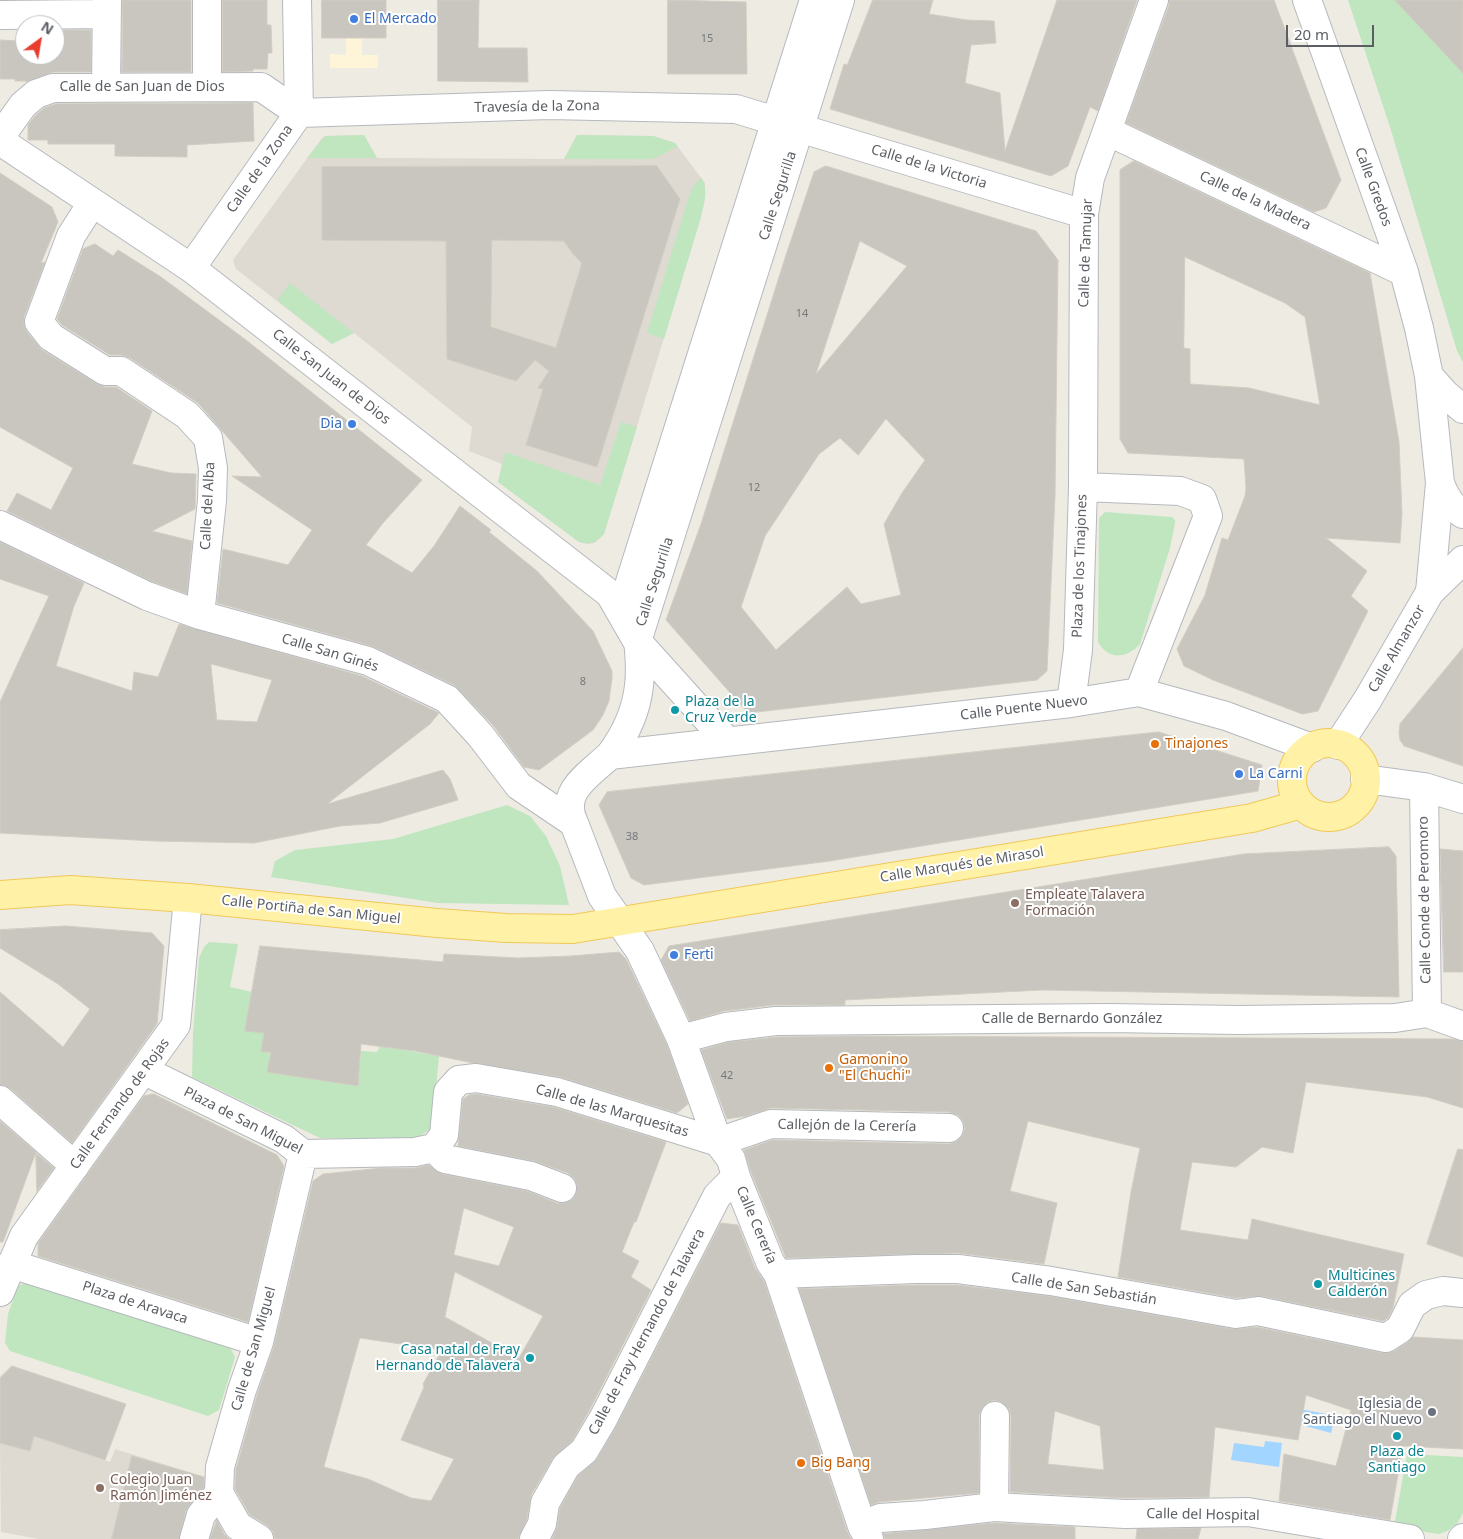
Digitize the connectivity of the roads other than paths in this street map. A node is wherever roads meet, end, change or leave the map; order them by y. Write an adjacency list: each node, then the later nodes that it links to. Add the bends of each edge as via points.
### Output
1 (207, 0): 10 (street)
2 (297, 0): 11 (street, Calle de la Zona)
3 (814, 0): 12 (street, Calle Segurilla)
4 (840, 0): 12 (street, Calle Segurilla)
5 (1154, 0): 13 (street, Calle de Tamujar)
6 (1307, 0): 19 (street, Calle Gredos)
7 (108, 7): 8 (street); 9 (street)
8 (4, 10)
9 (106, 87): 10 (street, Calle de San Juan de Dios); 14 (street, Calle de San Juan de Dios, via 53,88 36,94)
10 (207, 87): 11 (street, Calle de San Juan de Dios, via 261,87)
11 (299, 113): 12 (street, Travesía de la Zona, via 549,105 736,109); 18 (street, Calle de la Zona)
12 (787, 124): 17 (street, Calle de la Victoria); 29 (street, Calle Segurilla)
13 (1107, 131): 17 (street, Calle de Tamujar, via 1090,178); 19 (street, Calle de la Madera)
14 (0, 137)
15 (0, 141): 16 (street, Calle San Juan de Dios)
16 (92, 203): 18 (street, Calle San Juan de Dios); 28 (street, Calle del Alba, via 71,236 39,322 51,337 97,366 120,371 188,415 208,438 213,468 212,500)
17 (1084, 214): 23 (street, Calle de Tamujar)
18 (191, 268): 29 (street, Calle San Juan de Dios, via 610,594)
19 (1404, 272): 20 (street, Calle Gredos)
20 (1429, 376): 21 (street); 22 (street, Calle Gredos)
21 (1463, 409)
22 (1440, 483): 24 (street, Calle Gredos, via 1452,506); 27 (street, Calle Gredos)
23 (1083, 487): 30 (street, Plaza de los Tinajones, via 1180,491 1202,498 1208,516); 31 (street, Plaza de los Tinajones, via 1078,650)
24 (1463, 514)
25 (0, 526): 28 (street, Calle San Ginés, via 147,596)
26 (1463, 560): 27 (street, Calle Almanzor)
27 (1430, 592): 33 (street, Calle Almanzor, via 1368,699)
28 (200, 614): 39 (street, Calle San Ginés, via 368,661 447,699 519,786)
29 (637, 641): 32 (street); 34 (street, via 641,663 636,707 626,732)
30 (1139, 692): 31 (street, Calle Puente Nuevo); 33 (street, Calle Puente Nuevo)
31 (1071, 703): 32 (street, Calle Puente Nuevo)
32 (727, 741): 34 (street)
33 (1325, 746): 35 (main road, via 1348,749 1364,768); 38 (main road, via 1300,758 1293,771 1293,788)
34 (610, 755): 39 (street, via 574,790 568,805)
35 (1366, 778): 36 (street); 38 (main road, via 1360,800 1344,814 1324,817 1313,814)
36 (1424, 787): 37 (street); 43 (street, Calle Conde de Peromoro)
37 (1463, 799)
38 (1301, 804): 42 (main road, Calle Marqués de Mirasol, via 1252,818)
39 (574, 823): 42 (street, via 602,896)
40 (0, 895): 41 (main road, Calle Portiña de San Miguel, via 70,890)
41 (188, 898): 42 (main road, Calle Portiña de San Miguel, via 436,924 506,928 573,929); 46 (street, Calle Fernando de Rojas, via 176,1025)
42 (621, 922): 45 (street, Calle Cerería, via 640,950)
43 (1427, 1013): 44 (street, Calle de Bernardo González); 45 (street, Calle de Bernardo González, via 1394,1018 1239,1020 776,1021 726,1027)
44 (1463, 1026)
45 (681, 1039): 49 (street, Calle Cerería)
46 (145, 1071): 51 (street, Plaza de San Miguel, via 284,1139); 52 (street, Calle Fernando de Rojas)
47 (0, 1100): 52 (street)
48 (949, 1128): 49 (street, Callejón de la Cerería, via 771,1124)
49 (718, 1142): 50 (street, Calle de las Marquesitas, via 558,1092 476,1078 459,1080 448,1092 444,1135); 53 (street, Calle Cerería, via 731,1159)
50 (434, 1148): 51 (street, Plaza de San Miguel, via 415,1152); 54 (street, via 445,1159 531,1176)
51 (303, 1154): 59 (street, Calle de San Miguel)
52 (75, 1166): 55 (street, Calle Fernando de Rojas, via 24,1236)
53 (736, 1177): 56 (street, Calle Cerería, via 770,1262); 66 (street, Calle de Fray Hernando de Talavera, via 717,1196 603,1419 584,1451 566,1466 545,1503 542,1524)
54 (562, 1188)
55 (11, 1264): 57 (street, Calle Fernando de Rojas); 59 (street, Plaza de Aravaca)
56 (778, 1274): 58 (street, Calle de San Sebastián, via 958,1269 1236,1314 1258,1311 1386,1338 1400,1329 1412,1306 1426,1295 1443,1291); 63 (street, Calle Cerería)
57 (0, 1292)
58 (1463, 1294)
59 (259, 1342): 61 (street, Calle de San Miguel, via 220,1467)
60 (995, 1416): 62 (street)
61 (219, 1493): 64 (street, via 201,1515); 65 (street, via 238,1526)
62 (994, 1507): 63 (street, Calle del Hospital, via 880,1518); 67 (street, Calle del Hospital, via 1125,1514 1248,1512)
63 (865, 1533)
64 (194, 1539)
65 (259, 1539)
66 (534, 1539)
67 (1410, 1539)

